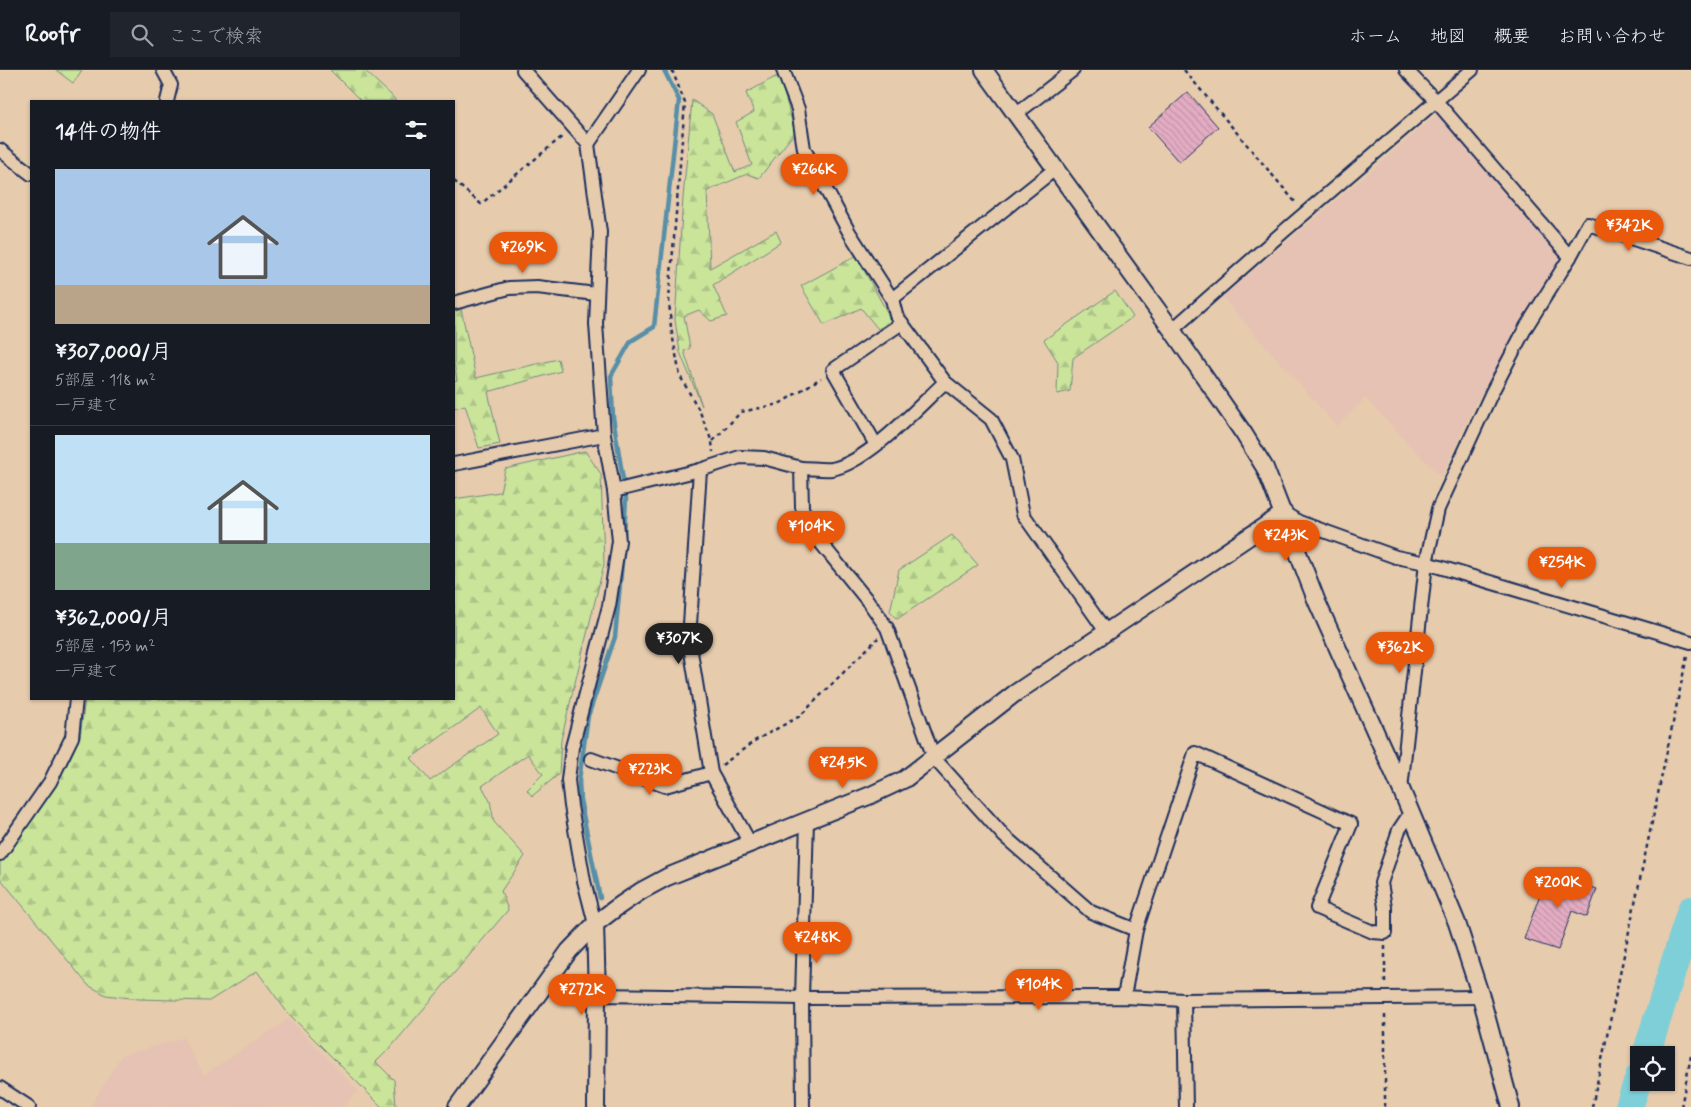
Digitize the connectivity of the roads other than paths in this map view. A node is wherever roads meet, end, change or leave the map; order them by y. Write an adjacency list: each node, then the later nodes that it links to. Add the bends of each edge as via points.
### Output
1 (163, 70): 9 (street, via 171,85)
2 (523, 70): 12 (street)
3 (639, 70): 12 (street)
4 (782, 70): 19 (street, via 798,109 804,149 849,232)
5 (984, 70): 11 (street)
6 (1073, 70): 11 (street)
7 (1406, 70): 10 (street)
8 (1472, 70): 10 (street)
9 (167, 100)
10 (1436, 101): 16 (street); 22 (street)
11 (1016, 114): 14 (street)
12 (588, 144): 18 (street, via 600,232)
13 (0, 150): 15 (street)
14 (1055, 169): 19 (street); 22 (street)
15 (30, 173)
16 (1570, 257): 17 (street, via 1588,224); 31 (street, via 1526,327 1492,392 1438,509)
17 (1691, 258)
18 (596, 294): 20 (street, via 537,287 509,288); 24 (street)
19 (892, 299): 21 (street)
20 (455, 303)
21 (902, 323): 23 (street); 25 (street, via 833,370)
22 (1172, 330): 30 (street, via 1261,461)
23 (945, 382): 25 (street); 32 (street, via 991,420 1012,459 1023,514)
24 (604, 435): 26 (street); 29 (street)
25 (876, 446): 27 (street, via 847,464 830,469)
26 (455, 464)
27 (801, 468): 28 (street, via 764,458 740,456); 35 (street, via 802,507 808,528 887,628)
28 (700, 470): 29 (street); 37 (street, via 689,640)
29 (623, 490): 43 (street, via 610,597 572,747 568,780 584,881)
30 (1284, 513): 31 (street, via 1299,522 1396,557); 32 (street); 38 (street, via 1317,602)
31 (1426, 563): 33 (street); 38 (street)
32 (1106, 633): 35 (street, via 1014,694)
33 (1691, 642)
34 (76, 700): 42 (street, via 72,737 50,782)
35 (934, 758): 40 (street, via 905,779 871,796); 44 (street, via 1004,836 1091,912)
36 (591, 759): 37 (street, via 665,786)
37 (711, 773): 41 (street)
38 (1401, 789): 39 (street)
39 (1411, 812): 44 (street, via 1399,830 1382,883 1385,933 1373,932 1317,908 1352,824 1195,753); 47 (street, via 1458,923)
40 (807, 820): 41 (street); 48 (street)
41 (750, 843): 43 (street, via 667,877)
42 (0, 854)
43 (595, 924): 45 (street); 52 (street, via 569,951)
44 (1136, 930): 46 (street)
45 (597, 995): 48 (street); 53 (street)
46 (1124, 997): 48 (street); 49 (street)
47 (1481, 997): 49 (street); 56 (street)
48 (802, 998): 54 (street)
49 (1184, 1000): 55 (street)
50 (0, 1088): 51 (street)
51 (29, 1107)
52 (457, 1107)
53 (596, 1107)
54 (803, 1107)
55 (1186, 1107)
56 (1511, 1107)

